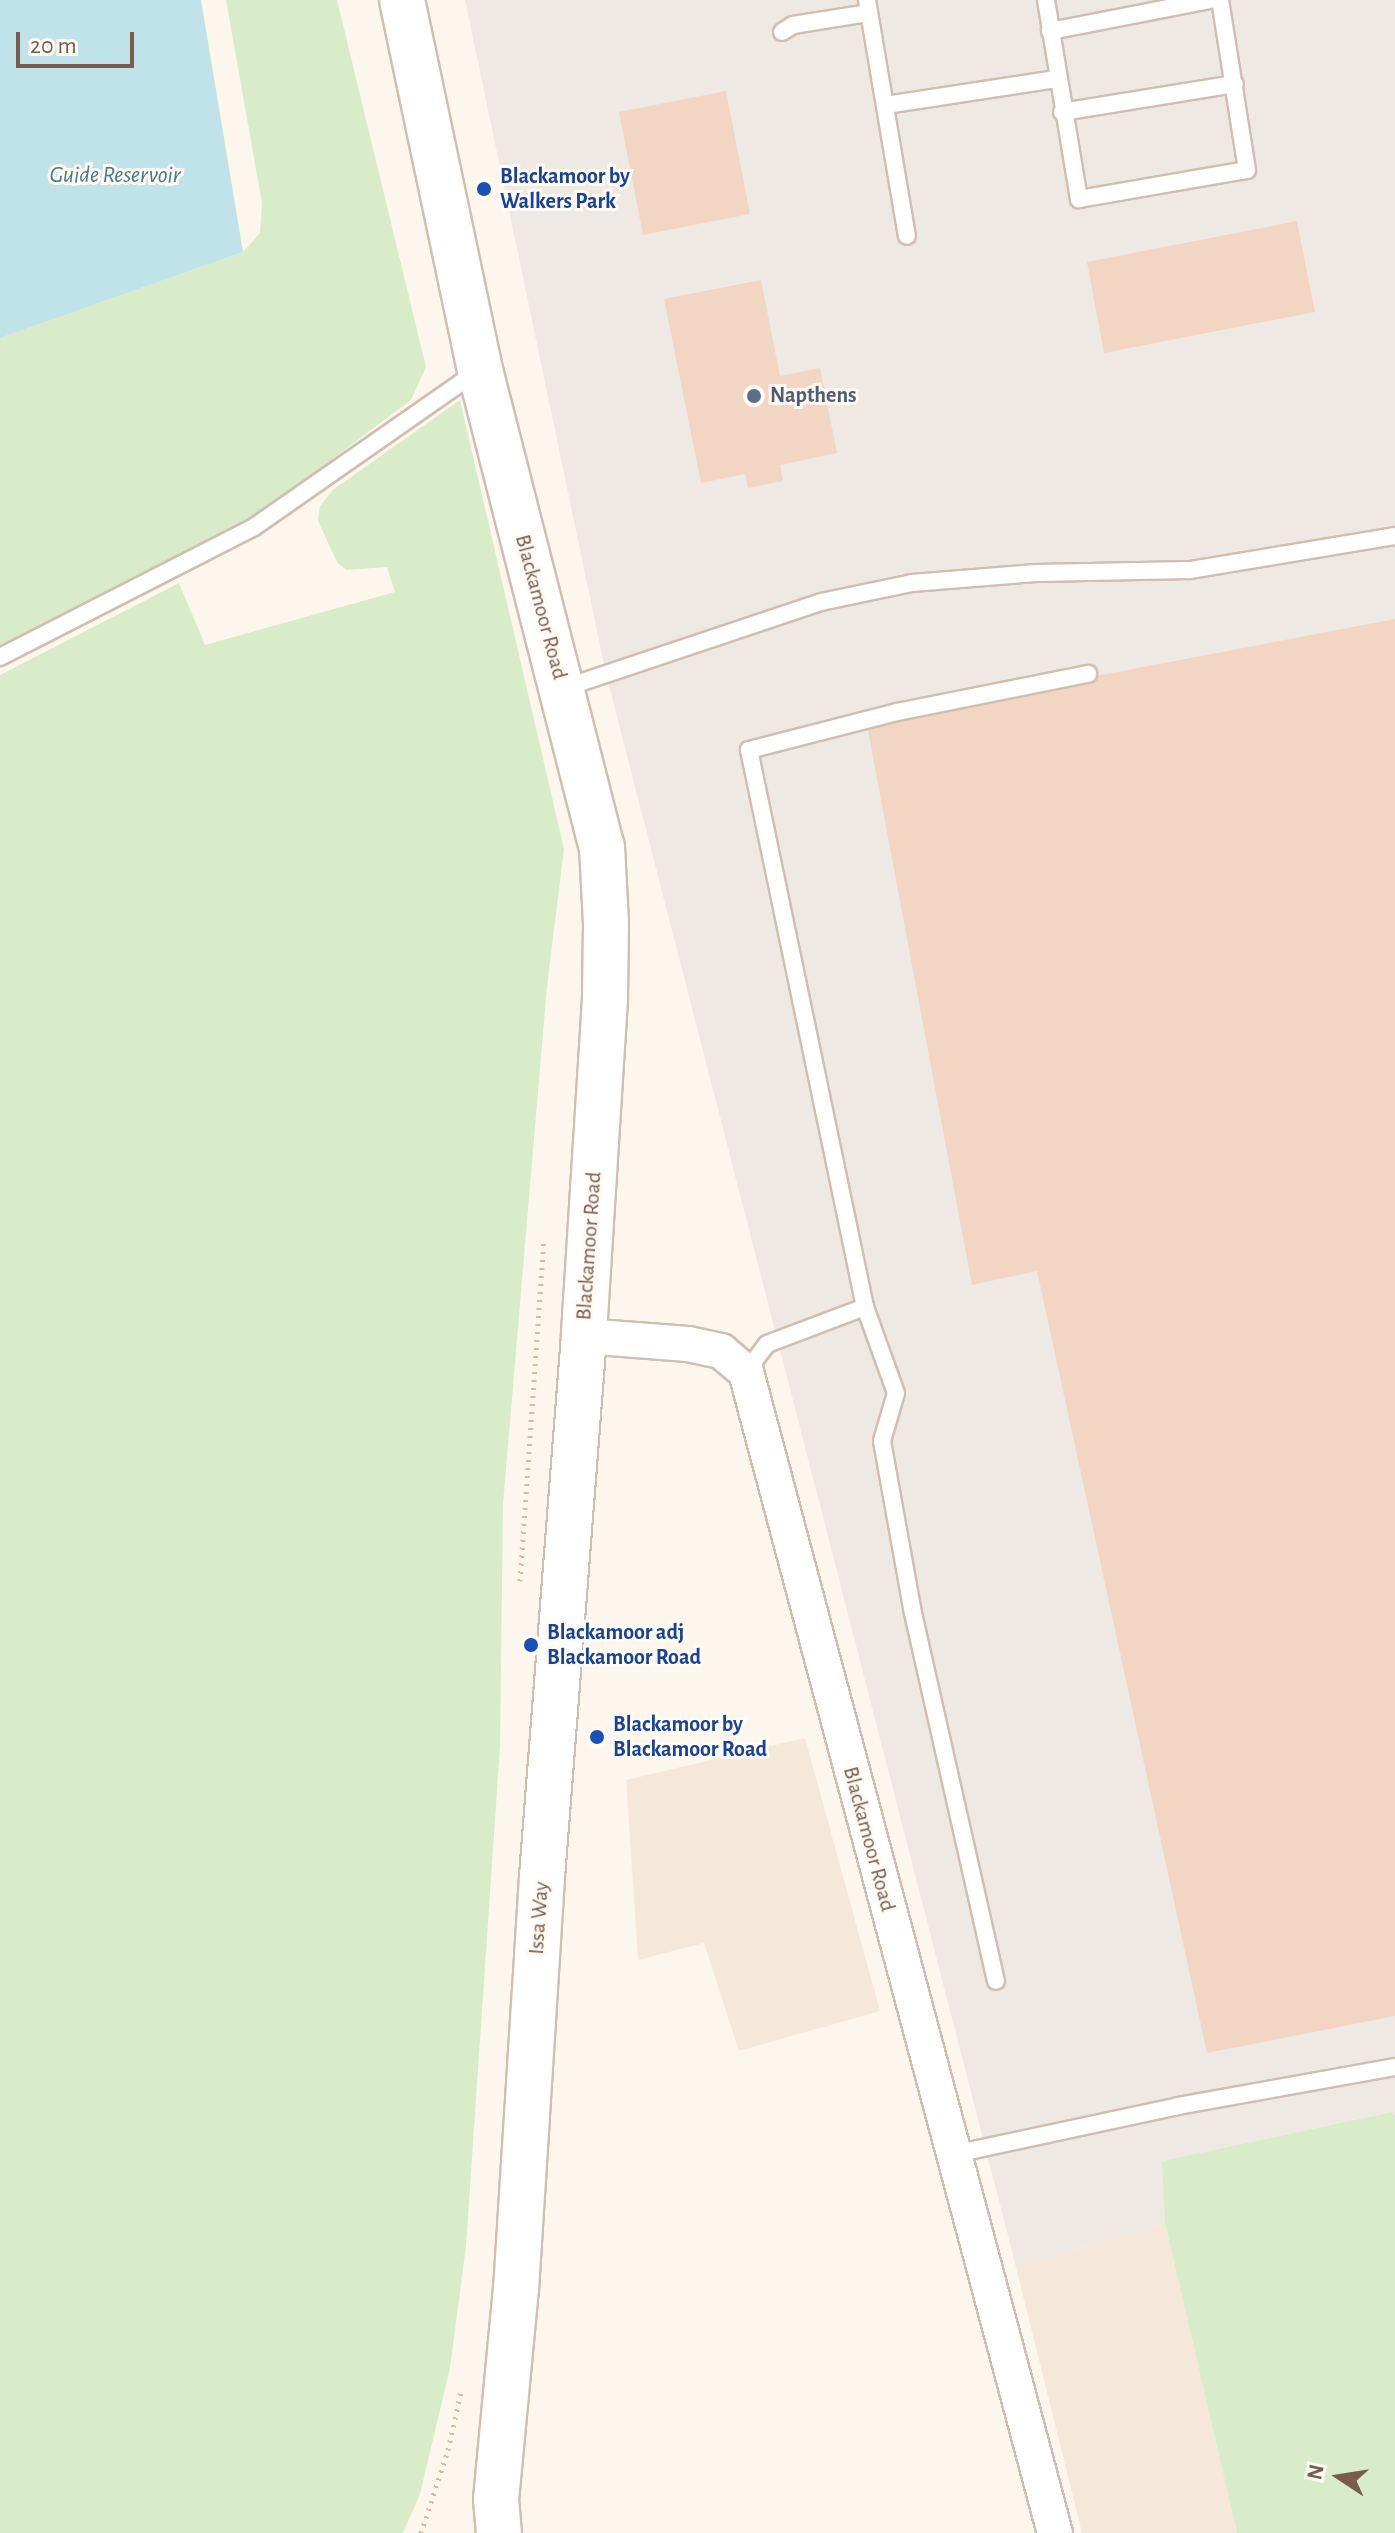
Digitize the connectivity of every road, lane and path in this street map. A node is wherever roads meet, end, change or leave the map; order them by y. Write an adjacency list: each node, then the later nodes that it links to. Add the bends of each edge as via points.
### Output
1 (402, 0): 13 (main road, Blackamoor Road)
2 (1046, 0): 6 (lane)
3 (1209, 0): 6 (lane)
4 (1220, 0): 9 (lane)
5 (868, 6): 7 (lane); 10 (lane)
6 (1050, 31): 8 (lane)
7 (782, 32)
8 (1056, 79): 10 (lane); 11 (lane)
9 (1235, 84): 11 (lane); 11 (lane, via 1247,170 1079,199)
10 (886, 105): 12 (lane)
11 (1062, 112)
12 (907, 236)
13 (480, 370): 15 (lane, via 254,527); 17 (main road, Blackamoor Road)
14 (1395, 536): 17 (lane, via 1190,570 1036,573 912,583 821,602)
15 (0, 657)
16 (1088, 674): 18 (lane, via 897,712 749,750)
17 (562, 689): 19 (main road, Blackamoor Road, via 602,847 606,924)
18 (865, 1307): 20 (lane, via 767,1344); 21 (lane, via 896,1393 882,1441 913,1613)
19 (584, 1336): 20 (street, Blackamoor Road, via 721,1351); 24 (main road, Issa Way, via 516,2288)
20 (746, 1372): 23 (street, Blackamoor Road)
21 (996, 1981)
22 (1395, 2067): 23 (lane)
23 (955, 2154): 25 (street, Blackamoor Road)
24 (491, 2522)
25 (1055, 2533)

